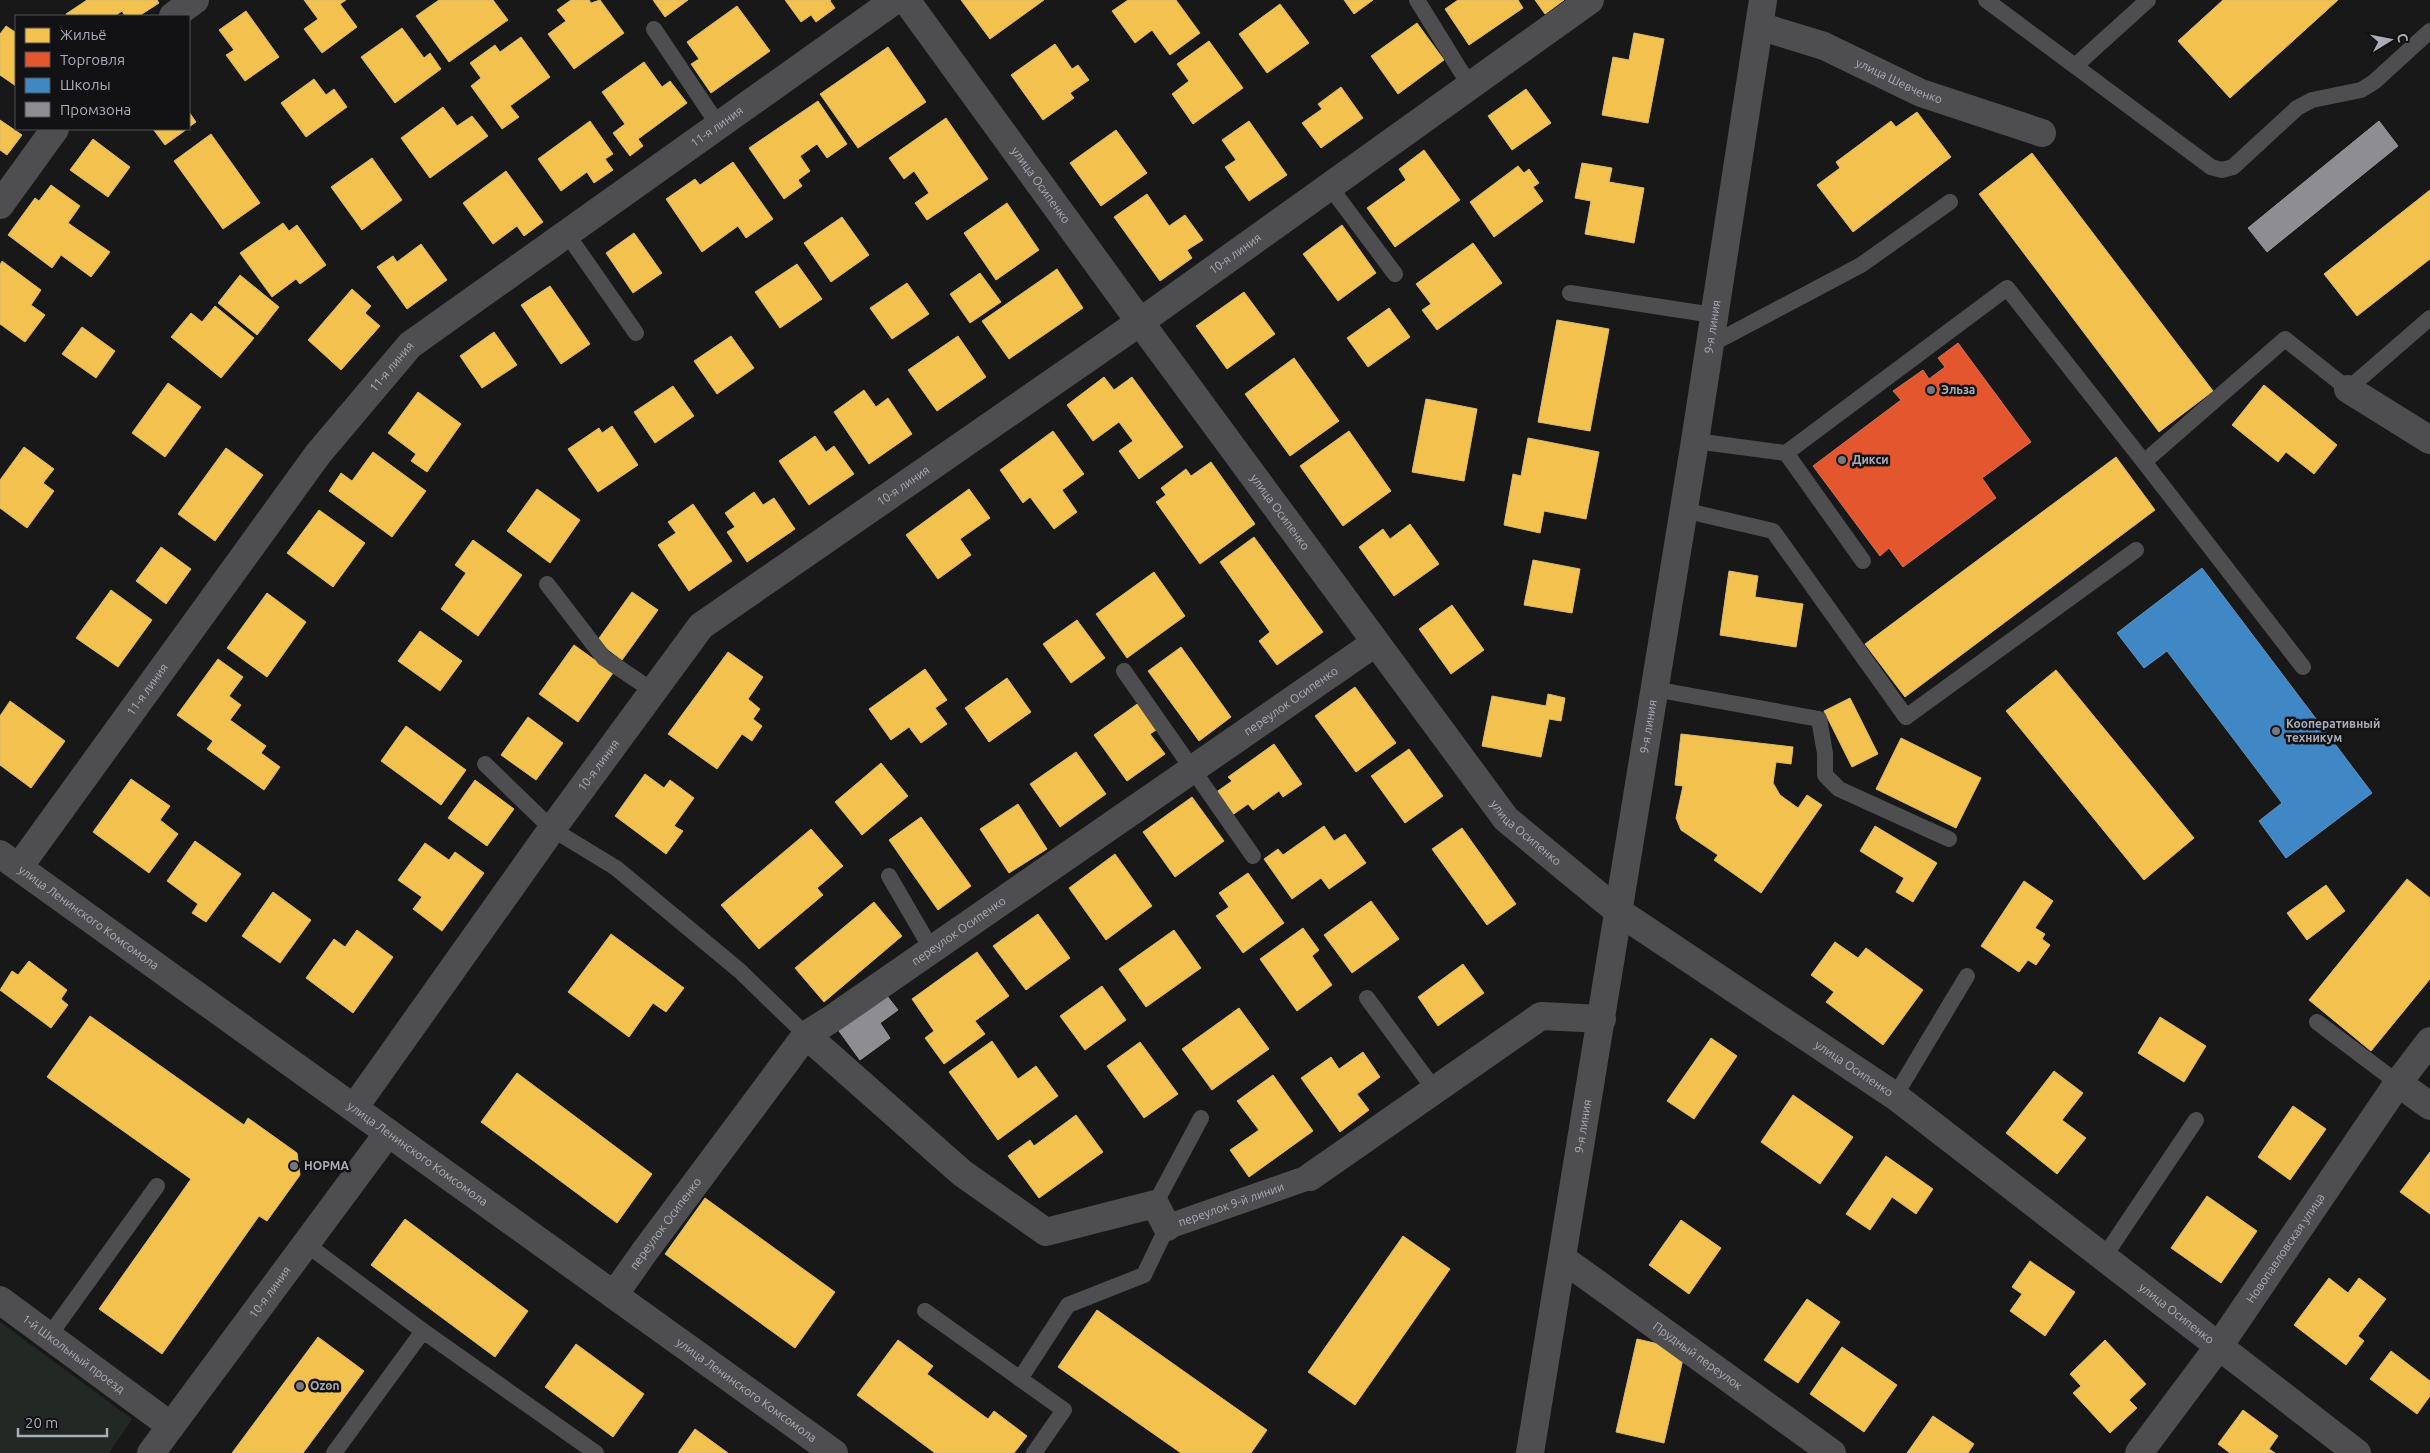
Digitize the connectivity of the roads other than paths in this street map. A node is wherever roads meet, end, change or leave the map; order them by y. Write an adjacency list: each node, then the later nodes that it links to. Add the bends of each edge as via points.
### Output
1 (195, 0): 9 (street)
2 (895, 0): 14 (street, 11-я линия)
3 (906, 0): 25 (street, улица Осипенко)
4 (1416, 0): 13 (lane)
5 (1590, 0): 13 (street, 10-я линия)
6 (1986, 0): 12 (lane)
7 (2148, 0): 12 (lane)
8 (1761, 13): 16 (street, улица Шевченко, via 1921,92); 23 (street, 9-я линия)
9 (174, 15)
10 (654, 29): 14 (lane)
11 (2430, 31): 12 (lane, via 2367,86 2347,94 2312,100 2297,108 2233,167 2222,170 2212,168)
12 (2076, 66)
13 (1470, 86): 17 (street, 10-я линия)
14 (719, 126): 20 (street, 11-я линия)
15 (54, 130): 19 (street)
16 (2042, 133)
17 (1330, 187): 21 (lane); 25 (street, 10-я линия)
18 (1950, 202): 27 (lane, via 1861,265)
19 (0, 205)
20 (567, 234): 26 (lane); 47 (street, 11-я линия, via 410,345 318,454)
21 (1395, 274)
22 (1570, 293): 23 (lane)
23 (1713, 315): 27 (street, 9-я линия)
24 (2430, 318): 28 (lane)
25 (1140, 322): 37 (street, улица Осипенко); 41 (street, 10-я линия, via 701,626)
26 (636, 333)
27 (1708, 346): 30 (street, 9-я линия)
28 (2348, 389): 29 (street); 32 (lane, via 2285,339)
29 (2430, 440)
30 (1695, 441): 31 (lane); 33 (street, 9-я линия)
31 (1786, 453): 32 (lane, via 2007,288); 35 (lane)
32 (2144, 462): 38 (lane)
33 (1682, 510): 34 (lane, via 1773,531 1906,717); 40 (street, 9-я линия)
34 (2136, 550)
35 (1863, 561)
36 (547, 584): 41 (lane, via 604,658)
37 (1375, 643): 43 (street, переулок Осипенко); 49 (street, улица Осипенко, via 1506,819)
38 (2303, 667)
39 (1124, 671): 43 (lane)
40 (1654, 688): 45 (lane, via 1819,719 1826,775 1839,788); 49 (street, 9-я линия)
41 (653, 691): 44 (street, 10-я линия)
42 (485, 764): 44 (lane)
43 (1192, 770): 46 (lane); 50 (street, переулок Осипенко)
44 (552, 829): 55 (lane, via 616,868 740,971); 61 (street, 10-я линия)
45 (1949, 839)
46 (1253, 856)
47 (9, 861): 61 (street, улица Ленинского Комсомола)
48 (890, 876): 50 (lane)
49 (1619, 912): 53 (street, 9-я линия); 59 (street, улица Осипенко)
50 (932, 950): 55 (street, переулок Осипенко)
51 (1967, 976): 59 (lane)
52 (1367, 998): 58 (lane)
53 (1602, 1019): 58 (street, переулок 9-й линии, via 1540,1016); 70 (street, 9-я линия)
54 (2317, 1022): 57 (lane)
55 (806, 1035): 67 (street, переулок 9-й линии, via 962,1173 1046,1232); 71 (street, переулок Осипенко)
56 (2430, 1041): 57 (street, Новопавловская улица)
57 (2398, 1083): 60 (street); 76 (street, Новопавловская улица)
58 (1434, 1089): 65 (street, переулок 9-й линии)
59 (1896, 1096): 69 (street, улица Осипенко)
60 (2430, 1106)
61 (354, 1108): 64 (street, улица Ленинского Комсомола)
62 (1201, 1118): 67 (lane)
63 (2196, 1120): 69 (lane)
64 (388, 1133): 68 (street, 10-я линия); 71 (street, улица Ленинского Комсомола)
65 (1310, 1177): 67 (street, переулок 9-й линии)
66 (157, 1186): 75 (lane)
67 (1161, 1216): 77 (lane, via 1144,1275 1068,1305)
68 (306, 1244): 74 (lane); 78 (street, 10-я линия)
69 (2104, 1257): 76 (street, улица Осипенко)
70 (1563, 1258): 83 (street, 9-я линия); 84 (street, Прудный переулок)
71 (614, 1294): 79 (street, улица Ленинского Комсомола)
72 (0, 1300): 75 (street, 1-й Школьный проезд)
73 (925, 1311): 77 (lane)
74 (423, 1331): 80 (lane); 81 (lane)
75 (49, 1336): 78 (street, 1-й Школьный проезд)
76 (2219, 1346): 85 (street, Новопавловская улица); 86 (street, улица Осипенко)
77 (1020, 1379): 82 (lane, via 1064,1410)
78 (160, 1445)
79 (828, 1451)
80 (334, 1453)
81 (596, 1453)
82 (1034, 1453)
83 (1530, 1453)
84 (1832, 1453)
85 (2139, 1453)
86 (2357, 1453)

